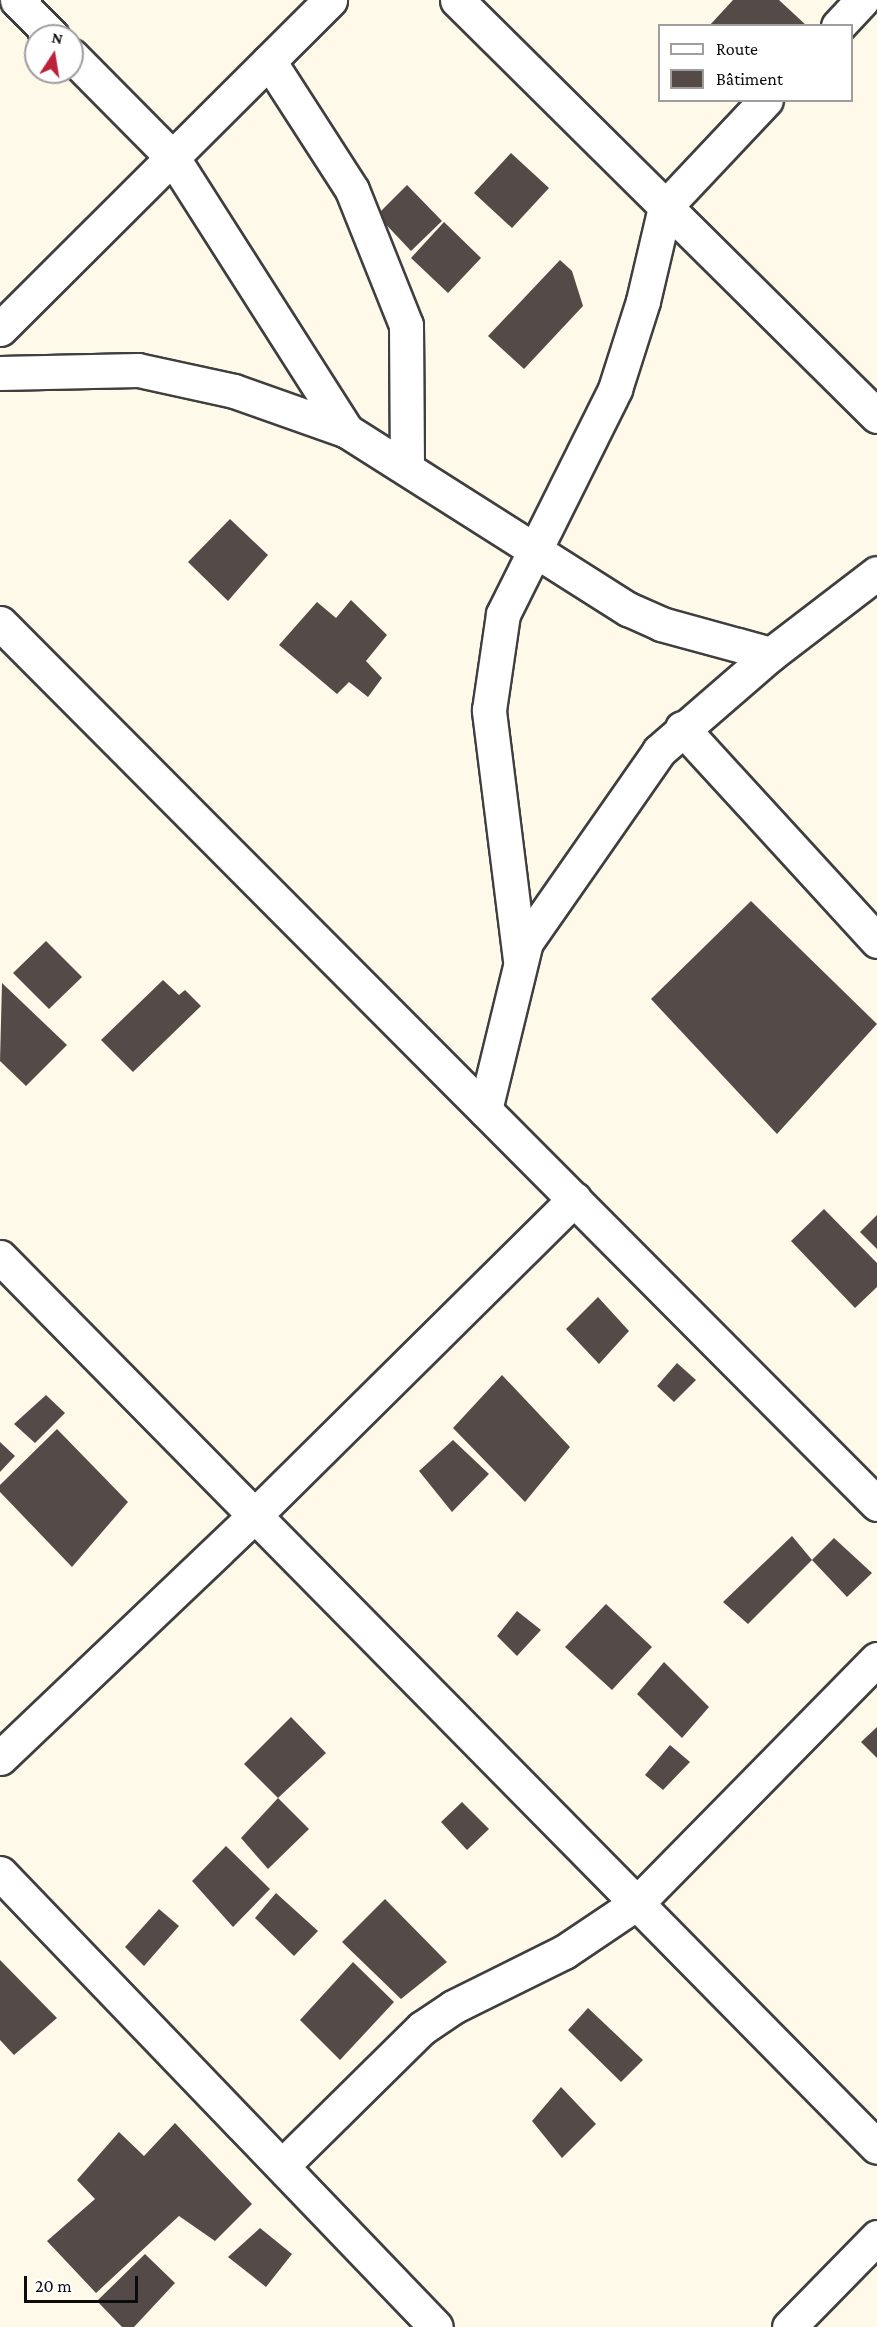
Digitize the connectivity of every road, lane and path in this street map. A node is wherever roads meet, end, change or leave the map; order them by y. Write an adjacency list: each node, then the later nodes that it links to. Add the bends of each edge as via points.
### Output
1 (17, 0): 5 (street)
2 (330, 0): 7 (street)
3 (457, 0): 11 (street)
4 (862, 0): 6 (street)
5 (40, 24)
6 (840, 24)
7 (269, 61): 10 (street); 16 (street, via 352,190 405,325)
8 (84, 68): 10 (street)
9 (764, 102): 11 (street)
10 (173, 158): 12 (street); 15 (street)
11 (665, 207): 14 (street); 17 (street, via 643,301 615,389)
12 (0, 329)
13 (0, 373): 15 (street, via 138,370 234,391)
14 (877, 416)
15 (347, 431): 16 (street)
16 (407, 468): 17 (street)
17 (536, 548): 20 (street, via 636,613 661,624); 23 (street, via 503,614 489,711)
18 (877, 573): 20 (street)
19 (0, 623): 24 (street)
20 (771, 654): 21 (street)
21 (682, 728): 22 (street); 23 (street, via 659,751 563,887 526,942)
22 (877, 941)
23 (520, 960): 24 (street)
24 (485, 1110): 25 (street)
25 (574, 1199): 27 (street); 28 (street)
26 (0, 1257): 28 (street)
27 (877, 1504)
28 (256, 1514): 30 (street); 32 (street)
29 (877, 1659): 32 (street)
30 (0, 1758)
31 (0, 1873): 34 (street)
32 (637, 1903): 33 (street); 34 (street, via 564,1952 453,2007 422,2028)
33 (877, 2148)
34 (284, 2164): 36 (street)
35 (877, 2237): 37 (street)
36 (436, 2327)
37 (789, 2327)

